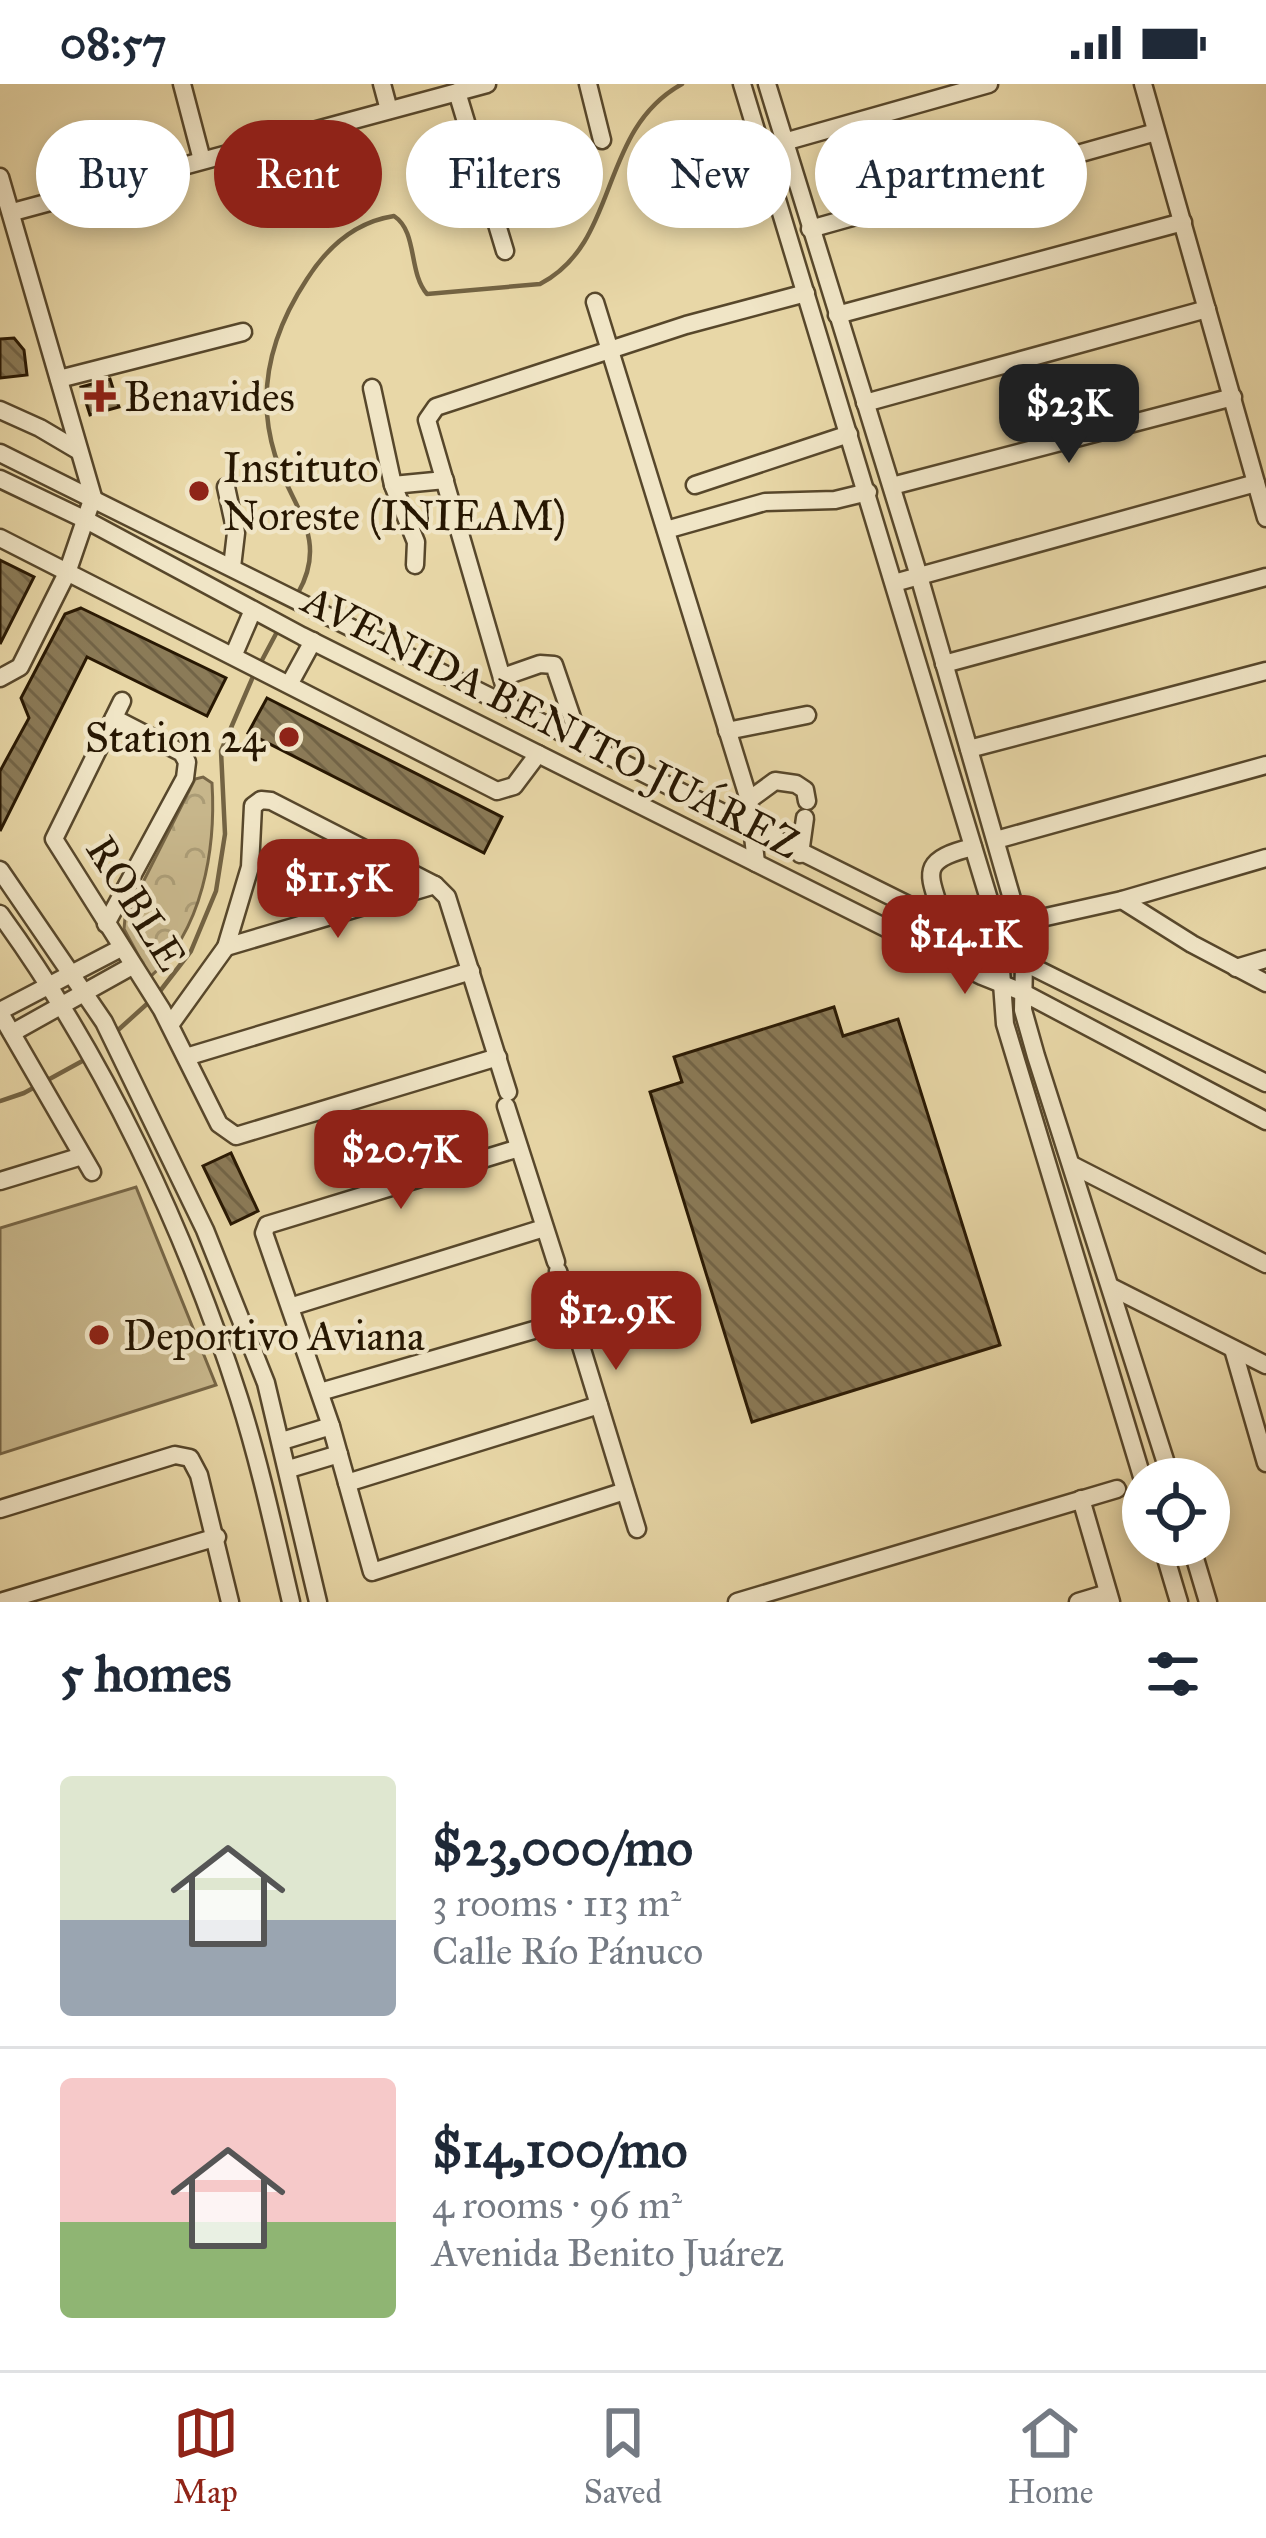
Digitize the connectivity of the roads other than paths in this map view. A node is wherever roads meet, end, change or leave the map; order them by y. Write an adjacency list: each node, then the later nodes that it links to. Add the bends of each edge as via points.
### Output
1 (182, 84): 15 (street)
2 (382, 84): 10 (street)
3 (488, 84): 9 (street)
4 (588, 84): 11 (street)
5 (767, 84): 12 (street)
6 (988, 84): 14 (street)
7 (1143, 84): 13 (street)
8 (743, 86): 22 (street)
9 (457, 92): 10 (street); 21 (street)
10 (389, 110): 15 (street)
11 (597, 120)
12 (778, 120)
13 (1156, 132): 19 (street); 20 (street)
14 (791, 140)
15 (202, 160): 18 (street)
16 (791, 166): 20 (street)
17 (0, 177): 18 (street)
18 (13, 212): 28 (street)
19 (1183, 222): 24 (street); 25 (street)
20 (810, 230): 25 (street)
21 (505, 251)
22 (806, 293): 27 (street); 33 (street)
23 (595, 302): 27 (street)
24 (1207, 308): 30 (street); 31 (street)
25 (837, 315): 31 (street)
26 (243, 332): 28 (street)
27 (611, 350): 37 (street, via 436,407 427,420); 47 (street)
28 (58, 379): 34 (street)
29 (372, 388): 39 (street)
30 (1232, 397): 38 (street); 41 (street)
31 (865, 403): 41 (street)
32 (0, 410): 34 (street)
33 (849, 434): 40 (street); 43 (street)
34 (79, 451): 44 (street)
35 (0, 453): 44 (street, AVENIDA BENITO JUÁREZ)
36 (0, 479): 46 (street, AVENIDA BENITO JUÁREZ)
37 (445, 480): 39 (street); 60 (street)
38 (1256, 483): 45 (street); 52 (street)
39 (393, 485): 49 (street, via 416,542)
40 (695, 485)
41 (892, 486): 52 (street)
42 (226, 487): 50 (street, via 236,533)
43 (868, 492): 47 (street, via 765,502); 54 (street)
44 (93, 496): 46 (street); 50 (street, AVENIDA BENITO JUÁREZ)
45 (1266, 518)
46 (88, 520): 51 (street); 55 (street, AVENIDA BENITO JUÁREZ)
47 (666, 530): 65 (street)
48 (0, 538): 51 (street)
49 (415, 565)
50 (232, 567): 63 (street, AVENIDA BENITO JUÁREZ)
51 (68, 573): 57 (street); 61 (street, via 20,667)
52 (920, 577): 54 (street); 58 (street)
53 (1266, 577): 58 (street)
54 (894, 583): 73 (street)
55 (259, 613): 56 (street, AVENIDA BENITO JUÁREZ); 57 (street)
56 (307, 639): 62 (street); 68 (street, AVENIDA BENITO JUÁREZ)
57 (238, 657): 62 (street)
58 (944, 664): 67 (street)
59 (1266, 671): 67 (street)
60 (502, 677): 63 (street); 66 (street, via 554,665)
61 (0, 678)
62 (285, 681): 68 (street, via 497,791 514,786)
63 (512, 709): 66 (street, AVENIDA BENITO JUÁREZ)
64 (807, 715): 65 (street)
65 (728, 731): 70 (street)
66 (581, 744): 71 (street, AVENIDA BENITO JUÁREZ)
67 (969, 749): 72 (street)
68 (538, 754): 76 (street, AVENIDA BENITO JUÁREZ)
69 (1266, 765): 72 (street)
70 (749, 800): 71 (street); 74 (street, via 775,781 805,790)
71 (752, 829): 74 (street, AVENIDA BENITO JUÁREZ); 76 (street)
72 (996, 840): 81 (street)
73 (973, 847): 83 (street, via 933,862); 86 (street)
74 (800, 854): 83 (street, AVENIDA BENITO JUÁREZ)
75 (1266, 858): 79 (street)
76 (756, 863): 93 (street, AVENIDA BENITO JUÁREZ)
77 (0, 870): 92 (street)
78 (435, 885): 84 (street); 84 (street, via 261,800); 91 (street, via 452,909)
79 (1122, 900): 81 (street); 90 (street)
80 (0, 914): 95 (street)
81 (1019, 923): 88 (street)
82 (106, 924): 82 (street, ROBLE, via 187,762 118,709 54,839); 85 (street, ROBLE)
83 (945, 927): 86 (street, AVENIDA BENITO JUÁREZ)
84 (226, 946): 100 (street)
85 (121, 947): 89 (street, ROBLE); 92 (street)
86 (1000, 953): 88 (street, AVENIDA BENITO JUÁREZ); 93 (street)
87 (1266, 958): 90 (street)
88 (1024, 963): 97 (street); 104 (street, AVENIDA BENITO JUÁREZ)
89 (133, 966): 96 (street); 100 (street, ROBLE)
90 (1236, 968): 94 (street)
91 (471, 971): 102 (street); 103 (street)
92 (74, 973): 95 (street); 96 (street)
93 (1000, 982): 97 (street, AVENIDA BENITO JUÁREZ); 121 (street, via 1009,1039)
94 (1266, 982)
95 (51, 985): 98 (street); 99 (street)
96 (86, 992): 98 (street); 119 (street, via 205,1229)
97 (1022, 992): 105 (street, AVENIDA BENITO JUÁREZ); 107 (street)
98 (63, 1004): 101 (street); 123 (street, via 181,1243)
99 (0, 1012): 101 (street)
100 (166, 1017): 102 (street, ROBLE)
101 (12, 1033): 108 (street, via 87,1164)
102 (186, 1057): 103 (street, ROBLE, via 219,1124 236,1136)
103 (498, 1058): 106 (street)
104 (1266, 1083)
105 (1266, 1121)
106 (519, 1148): 109 (street); 112 (street, via 267,1225)
107 (1072, 1165): 110 (street); 111 (street)
108 (0, 1181)
109 (544, 1228): 112 (street); 113 (street)
110 (1266, 1264)
111 (1111, 1287): 114 (street); 122 (street)
112 (293, 1306): 116 (street)
113 (572, 1318): 116 (street); 117 (street)
114 (1233, 1348): 115 (street); 124 (street)
115 (1266, 1365)
116 (320, 1391): 118 (street)
117 (599, 1406): 125 (street); 127 (street)
118 (332, 1426): 119 (street); 120 (street)
119 (285, 1454): 120 (street); 123 (street); 139 (street)
120 (339, 1454): 125 (street)
121 (1136, 1458)
122 (1164, 1458)
123 (258, 1462): 138 (street)
124 (1266, 1463)
125 (347, 1483): 127 (street, via 372,1572)
126 (1117, 1489): 128 (street)
127 (625, 1491): 130 (street)
128 (1081, 1499): 134 (street); 135 (street)
129 (0, 1509): 131 (street, via 175,1455 194,1464)
130 (637, 1529)
131 (217, 1537): 136 (street); 137 (street)
132 (1169, 1566): 142 (street)
133 (1197, 1566): 143 (street)
134 (1109, 1598): 141 (street)
135 (760, 1599): 140 (street)
136 (0, 1602)
137 (230, 1602)
138 (291, 1602)
139 (318, 1602)
140 (737, 1602)
141 (1078, 1602)
142 (1180, 1602)
143 (1208, 1602)

